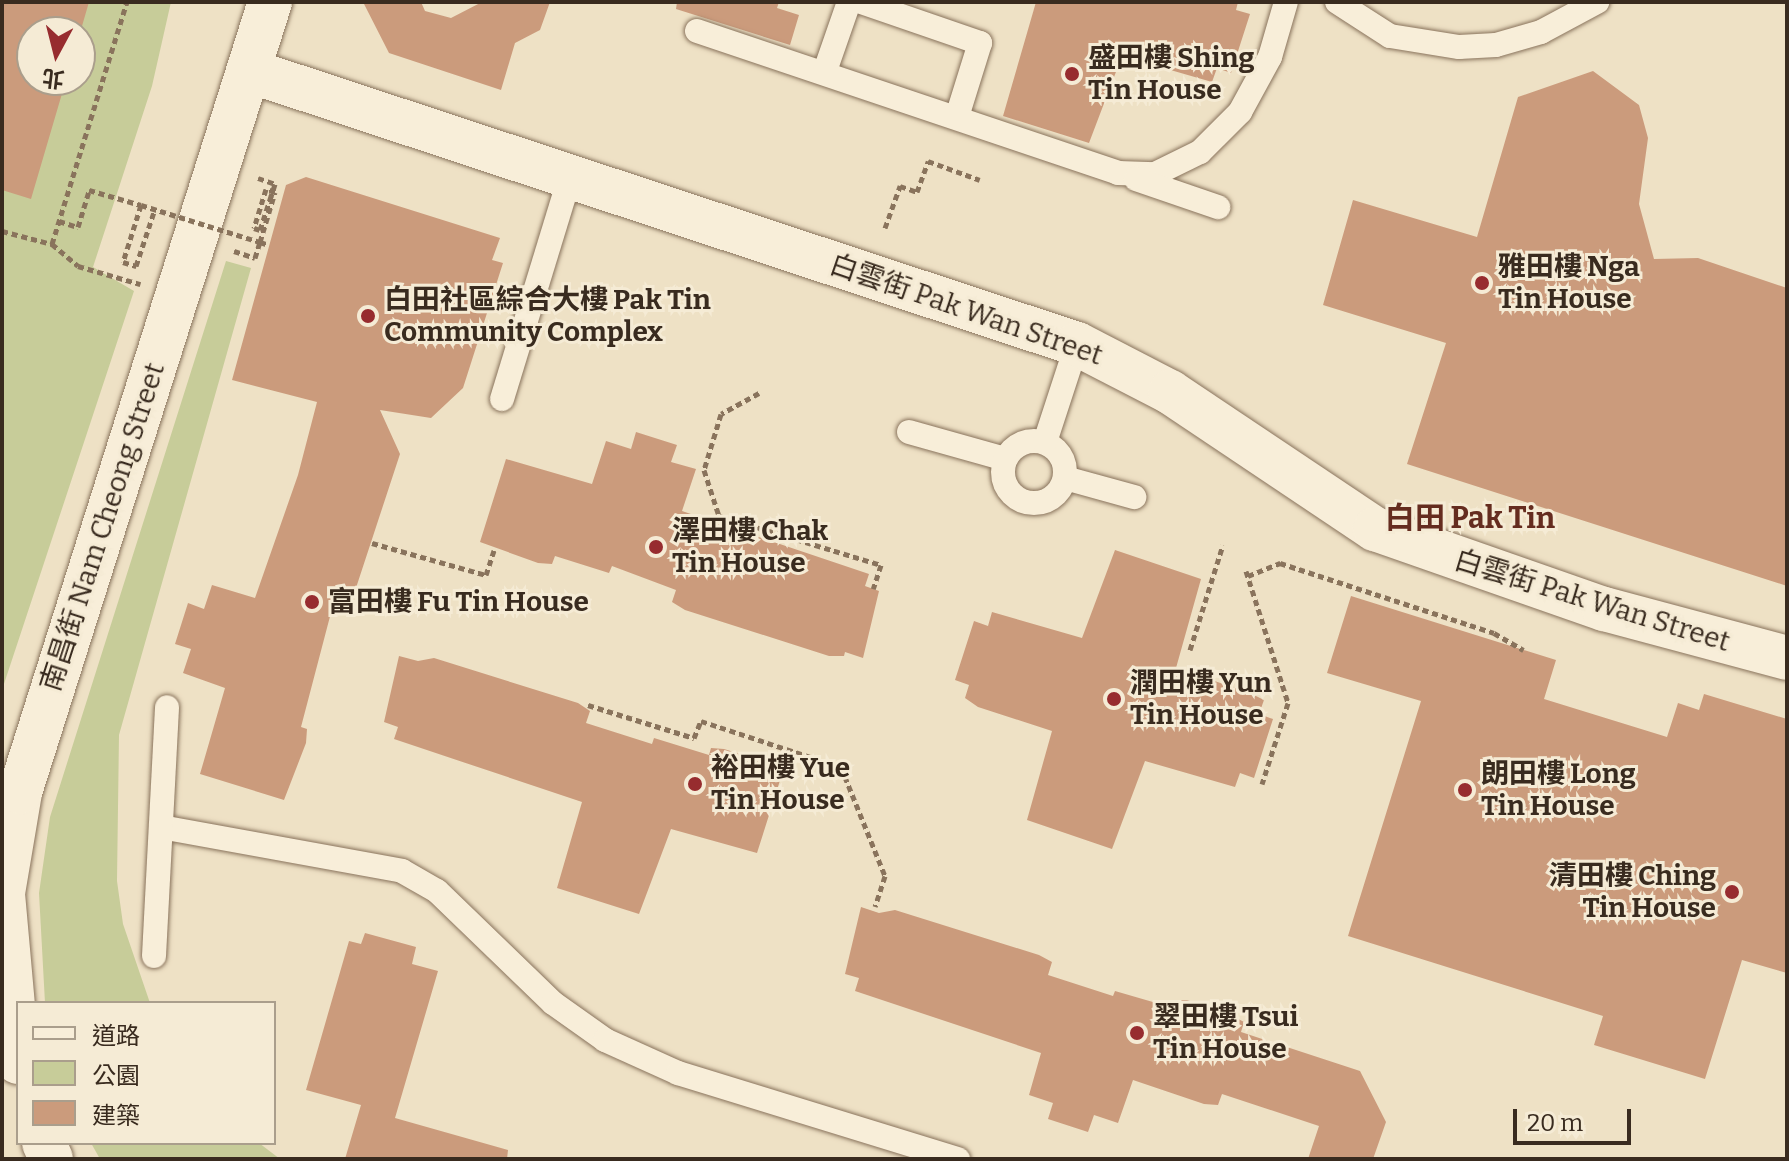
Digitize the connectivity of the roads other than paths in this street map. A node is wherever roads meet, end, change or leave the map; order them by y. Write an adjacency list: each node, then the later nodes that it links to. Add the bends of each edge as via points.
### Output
1 (270, 2): 8 (street, 南昌街 Nam Cheong Street)
2 (849, 2): 9 (lane)
3 (861, 2): 10 (lane, via 980,43)
4 (1286, 2): 11 (lane, via 1270,57 1240,112 1200,152 1172,169)
5 (1337, 2): 6 (lane, via 1390,36 1459,47 1496,45 1541,32)
6 (1597, 2)
7 (697, 31): 9 (lane)
8 (250, 71): 12 (street, 白雲街 Pak Wan Street); 25 (street, 南昌街 Nam Cheong Street, via 54,674 11,829 3,893)
9 (825, 71): 10 (lane)
10 (957, 117): 11 (lane)
11 (1118, 173): 13 (lane)
12 (570, 177): 14 (street, 白雲街 Pak Wan Street); 15 (lane)
13 (1218, 207)
14 (1077, 344): 17 (lane); 21 (street, 白雲街 Pak Wan Street, via 1170,392 1375,529 1604,609)
15 (502, 399)
16 (909, 432): 18 (lane)
17 (1045, 442): 18 (lane, via 1017,445); 19 (lane, via 1064,460)
18 (1005, 459): 19 (lane, via 1004,480 1025,502 1046,501)
19 (1065, 478): 20 (lane)
20 (1134, 497)
21 (1787, 658)
22 (167, 707): 23 (lane)
23 (161, 827): 24 (lane); 26 (lane, via 402,871 437,891 553,1003 605,1040 678,1073)
24 (154, 956)
25 (16, 1039)
26 (958, 1159)

